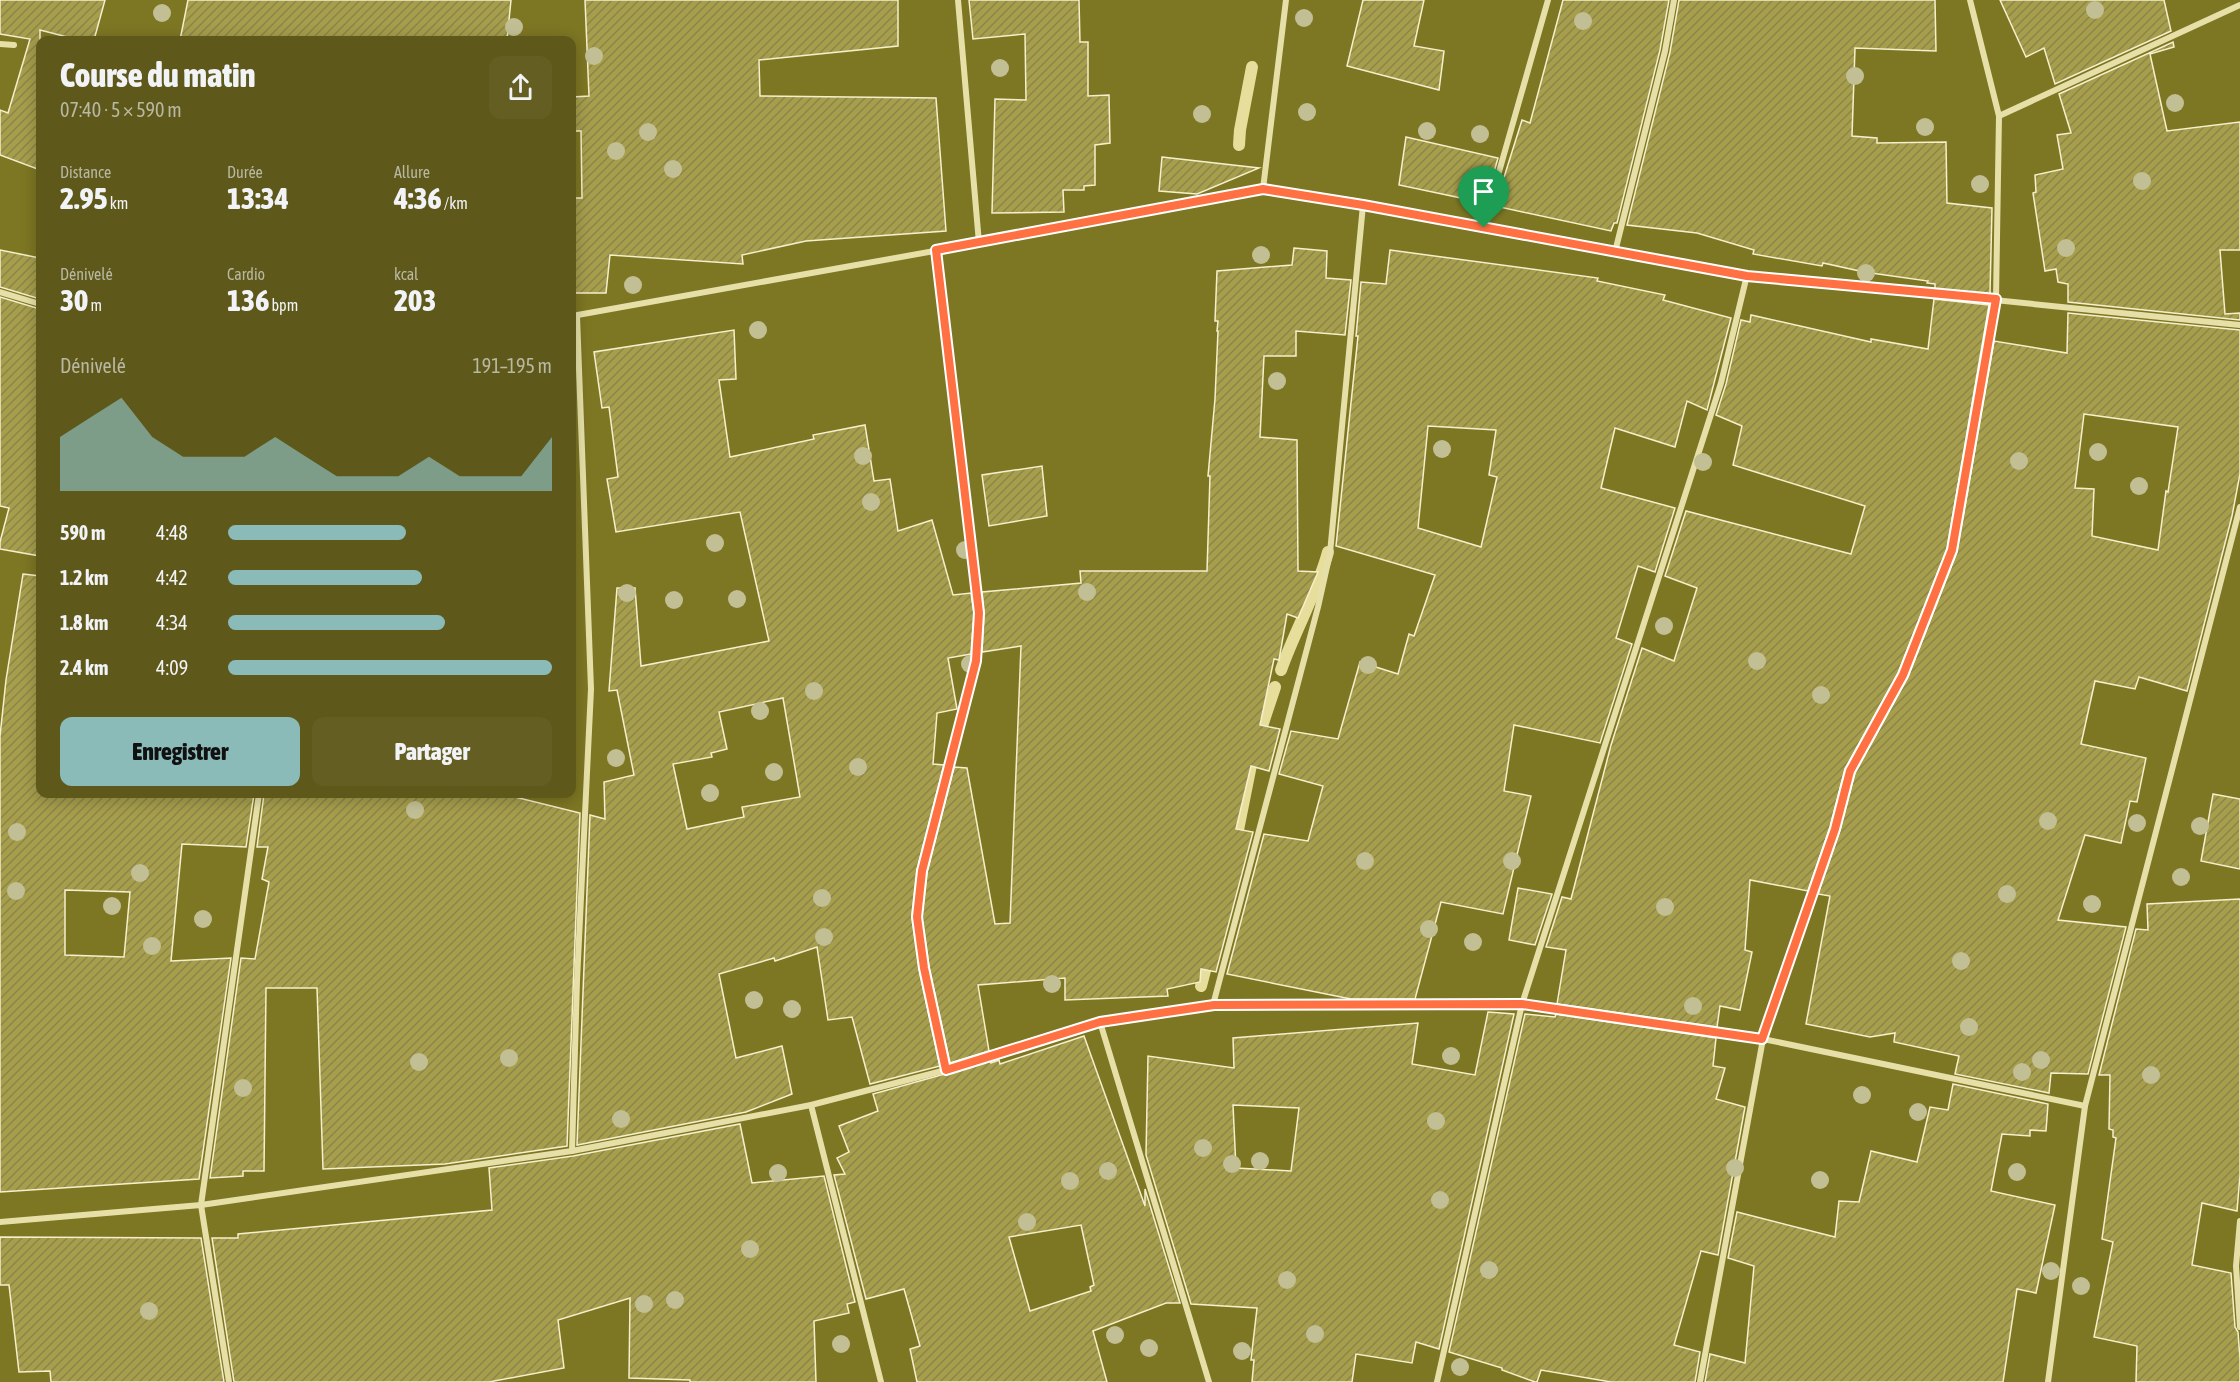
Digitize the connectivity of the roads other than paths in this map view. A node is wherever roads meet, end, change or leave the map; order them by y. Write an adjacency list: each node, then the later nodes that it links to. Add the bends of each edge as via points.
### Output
1 (958, 0): 13 (street)
2 (1286, 0): 10 (street)
3 (1548, 0): 12 (street)
4 (1674, 0): 15 (street)
5 (1970, 0): 9 (street)
6 (2240, 5): 9 (street)
7 (0, 44): 8 (street)
8 (14, 45)
9 (1999, 116): 18 (street)
10 (1263, 189): 11 (street); 13 (street)
11 (1363, 205): 12 (street); 26 (street, via 1330,553)
12 (1484, 228): 15 (street)
13 (979, 243): 14 (street)
14 (936, 250): 20 (street); 29 (street, via 979,613 976,661 922,871 917,917)
15 (1615, 252): 16 (street)
16 (1747, 276): 18 (street); 25 (street, via 1721,383)
17 (0, 292): 19 (street)
18 (1996, 299): 21 (street); 28 (street, via 1952,550 1903,675 1850,771 1835,829)
19 (36, 303)
20 (576, 316)
21 (2240, 325)
22 (576, 360): 32 (street, via 591,689)
23 (2240, 507): 31 (street)
24 (258, 798): 33 (street)
25 (1522, 1004): 26 (street); 28 (street); 40 (street)
26 (1214, 1005): 27 (street)
27 (1100, 1022): 29 (street); 39 (street)
28 (1762, 1039): 31 (street); 41 (street)
29 (946, 1070): 30 (street)
30 (811, 1105): 32 (street); 38 (street)
31 (2085, 1106): 42 (street)
32 (572, 1150): 33 (street)
33 (201, 1205): 35 (street); 37 (street)
34 (2240, 1221): 36 (street, via 2236,1266)
35 (0, 1222)
36 (2240, 1327)
37 (229, 1382)
38 (881, 1382)
39 (1209, 1382)
40 (1437, 1382)
41 (1700, 1382)
42 (2048, 1382)

